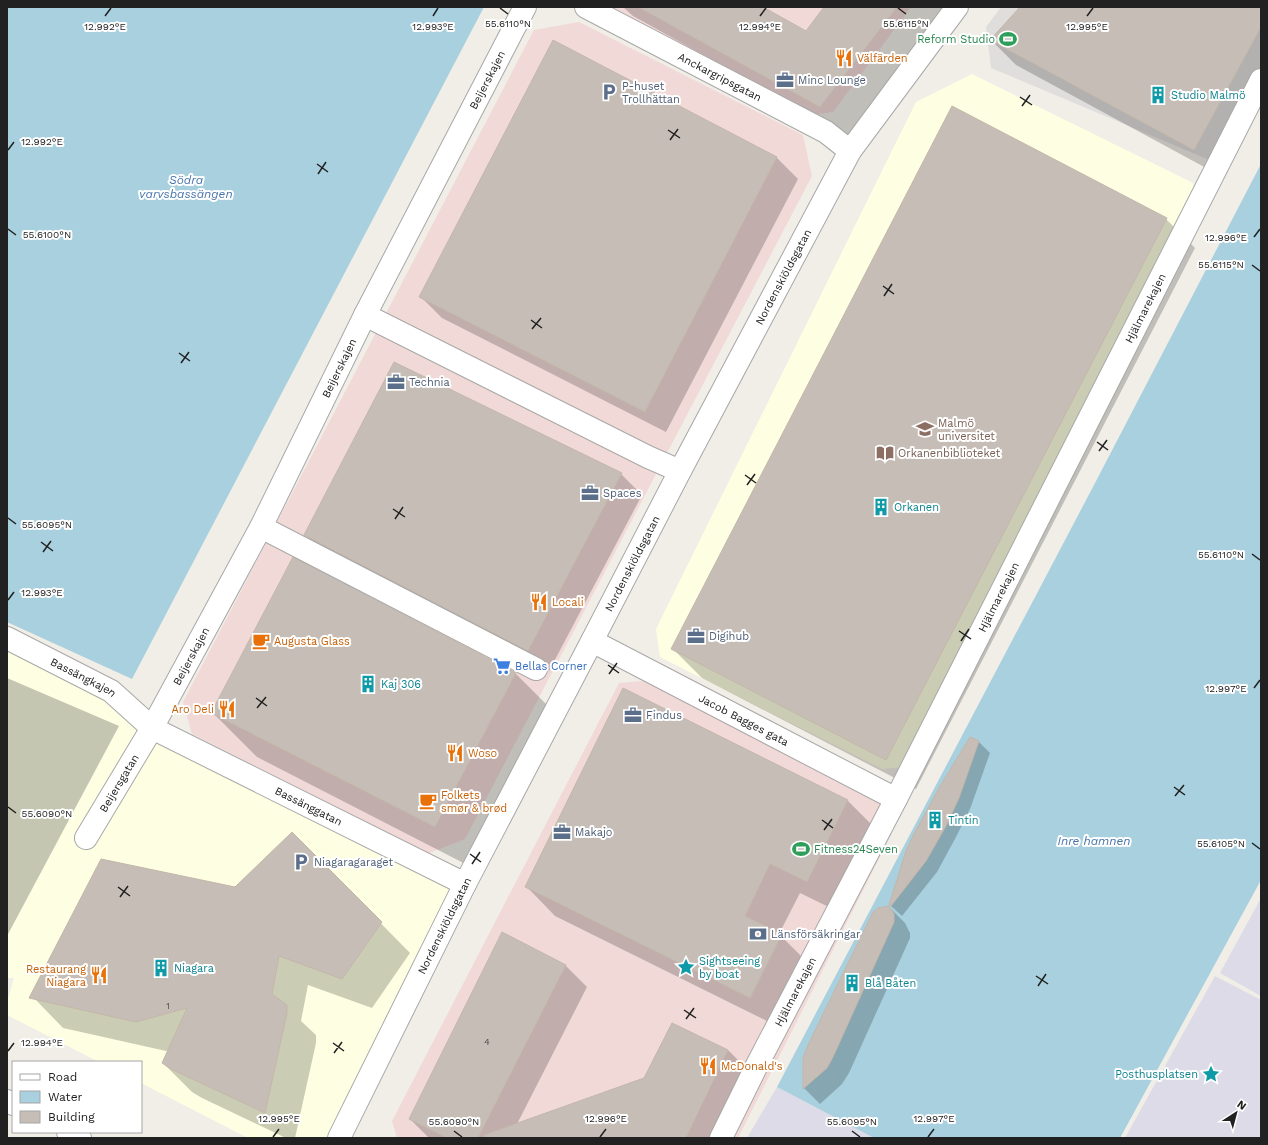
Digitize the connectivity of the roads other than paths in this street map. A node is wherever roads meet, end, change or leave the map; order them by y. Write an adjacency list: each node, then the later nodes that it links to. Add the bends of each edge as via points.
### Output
1 (525, 7): 6 (street, Beijerskajen)
2 (586, 7): 5 (street, Anckargripsgatan, via 826,132)
3 (957, 7): 5 (street, Nordenskiöldsgatan)
4 (1261, 80): 13 (street, Hjälmarekajen)
5 (850, 151): 7 (street, Nordenskiöldsgatan)
6 (365, 315): 7 (street); 8 (street, Beijerskajen)
7 (680, 471): 10 (street, Nordenskiöldsgatan)
8 (261, 528): 11 (street); 12 (street, Beijerskajen)
9 (7, 638): 12 (street, Bassängkajen, via 111,691)
10 (592, 641): 13 (street, Jacob Bagges gata); 15 (street, Nordenskiöldsgatan)
11 (536, 669)
12 (152, 728): 14 (street, Beijersgatan); 15 (street, Bassänggatan)
13 (896, 799): 17 (street, Hjälmarekajen)
14 (86, 838)
15 (465, 884): 19 (street, Nordenskiöldsgatan)
16 (70, 1133): 18 (street)
17 (722, 1136)
18 (80, 1138)
19 (339, 1138)

